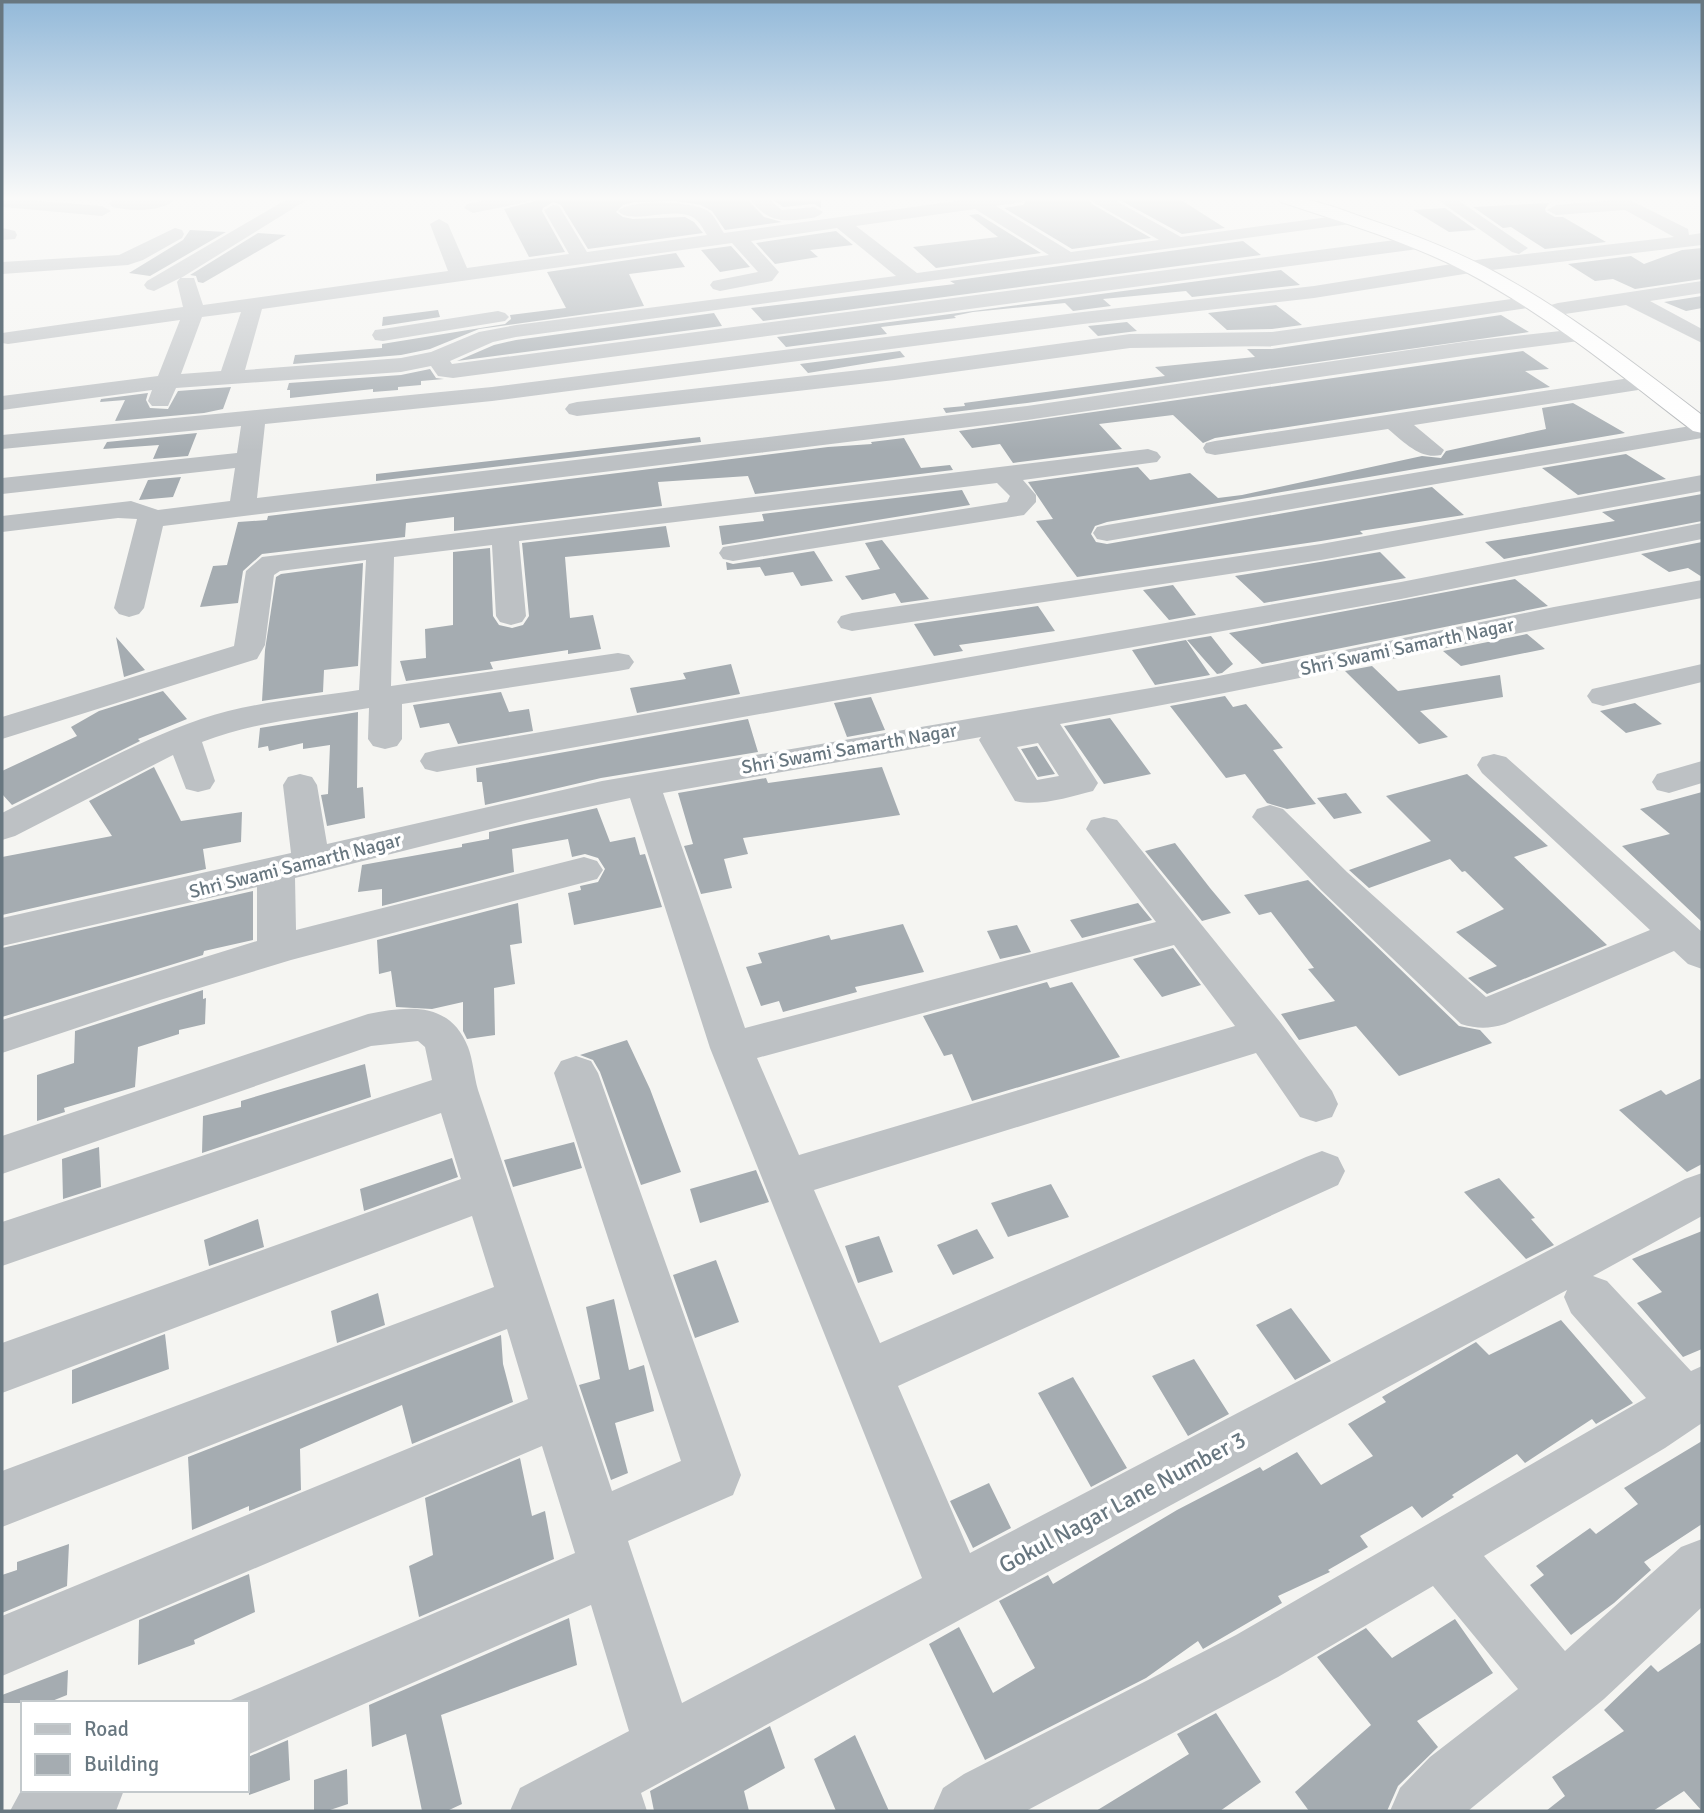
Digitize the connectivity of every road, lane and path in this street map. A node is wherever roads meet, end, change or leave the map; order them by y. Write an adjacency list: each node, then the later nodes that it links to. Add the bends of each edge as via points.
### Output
1 (187, 282): 17 (street)
2 (158, 283): 11 (street)
3 (398, 283): 10 (street)
4 (727, 283): 19 (street)
5 (885, 283): 25 (street, via 516,331 486,337)
6 (1119, 283): 25 (street, via 453,371 446,370)
7 (1373, 283): 33 (street, via 492,394)
8 (1504, 283): 15 (highway)
9 (1509, 283): 16 (highway)
10 (388, 284): 14 (street); 19 (street)
11 (154, 285)
12 (1702, 287): 13 (street)
13 (1629, 298): 16 (street); 22 (street)
14 (254, 302): 17 (street); 26 (street)
15 (1534, 302): 21 (highway); 31 (street, via 1272,339 1130,341)
16 (1558, 309): 32 (highway)
17 (194, 310): 18 (street); 27 (street)
18 (64, 329): 23 (street); 24 (street)
19 (405, 330): 20 (street)
20 (383, 335)
21 (1579, 335): 28 (highway); 30 (street)
22 (1702, 337)
23 (8, 338)
24 (61, 354)
25 (437, 358): 26 (street, via 359,369)
26 (231, 377): 27 (street)
27 (169, 382): 29 (street); 36 (street)
28 (1643, 383): 34 (street); 35 (highway)
29 (2, 403)
30 (1096, 404): 43 (street, via 1147,457); 47 (street)
31 (559, 411)
32 (1702, 415)
33 (254, 418): 36 (street); 41 (street)
34 (1391, 420): 39 (street); 40 (street)
35 (1702, 426)
36 (147, 428): 38 (street); 42 (street, via 125,434)
37 (1702, 432): 46 (street)
38 (2, 442)
39 (1215, 448)
40 (1432, 450)
41 (248, 459): 42 (street); 47 (street)
42 (102, 475): 45 (street)
43 (1003, 475): 52 (street); 54 (street, via 1023,495 1016,509)
44 (1702, 483): 55 (street)
45 (2, 486)
46 (1264, 506): 51 (street); 55 (street)
47 (242, 508): 48 (street)
48 (151, 519): 49 (street, via 147,513 131,509); 57 (street)
49 (2, 524)
50 (1702, 531): 67 (street, via 1447,583)
51 (1107, 533)
52 (505, 535): 53 (street); 58 (street)
53 (380, 549): 63 (street); 64 (street, via 263,566 250,645 237,657)
54 (733, 553)
55 (1316, 553): 59 (street)
56 (1702, 589): 73 (street, Shri Swami Samarth Nagar, via 1501,626 1043,724)
57 (129, 608)
58 (511, 616)
59 (852, 622)
60 (618, 662): 63 (street)
61 (1702, 673): 62 (street)
62 (1603, 696)
63 (380, 697): 65 (street, via 272,713); 66 (street)
64 (2, 729)
65 (184, 738): 70 (street); 75 (street)
66 (385, 739)
67 (437, 761)
68 (1494, 765): 81 (street)
69 (1702, 772): 71 (street)
70 (198, 781)
71 (1669, 782)
72 (300, 785): 77 (street)
73 (643, 785): 77 (street, Shri Swami Samarth Nagar, via 507,812); 85 (street)
74 (1270, 817): 81 (street, via 1476,1013 1490,1013)
75 (2, 828)
76 (1104, 829): 79 (street)
77 (293, 866): 80 (street, Shri Swami Samarth Nagar); 82 (street)
78 (584, 870): 82 (street)
79 (1182, 929): 83 (street); 85 (street)
80 (2, 932)
81 (1690, 944)
82 (277, 948): 84 (street)
83 (1265, 1034): 88 (street); 91 (street)
84 (2, 1037)
85 (731, 1048): 91 (street)
86 (576, 1073): 102 (street, via 713,1475)
87 (456, 1090): 89 (street, via 443,1039 426,1026 399,1024 327,1042); 92 (street); 94 (street)
88 (1316, 1104)
89 (2, 1155)
90 (1322, 1171): 98 (street)
91 (785, 1179): 98 (street)
92 (488, 1190): 96 (street); 97 (street)
93 (1702, 1193): 105 (street, Gokul Nagar Lane Number 3)
94 (2, 1244)
95 (1589, 1297): 99 (street)
96 (523, 1299): 100 (street); 101 (street)
97 (2, 1368)
98 (867, 1374): 105 (street)
99 (1693, 1398): 103 (street)
100 (559, 1412): 102 (street); 106 (street)
101 (2, 1499)
102 (602, 1547): 108 (street); 109 (street)
103 (1440, 1549): 107 (street); 114 (street, via 1257,1656)
104 (1702, 1568): 107 (street)
105 (957, 1591): 109 (street, Gokul Nagar Lane Number 3)
106 (2, 1646)
107 (1562, 1693): 115 (street, via 1454,1780)
108 (248, 1724)
109 (665, 1746): 111 (street, Gokul Nagar Lane Number 3)
110 (87, 1792): 112 (street)
111 (609, 1795): 113 (street, Gokul Nagar Lane Number 3)
112 (43, 1811)
113 (542, 1811)
114 (965, 1811)
115 (1423, 1811)

